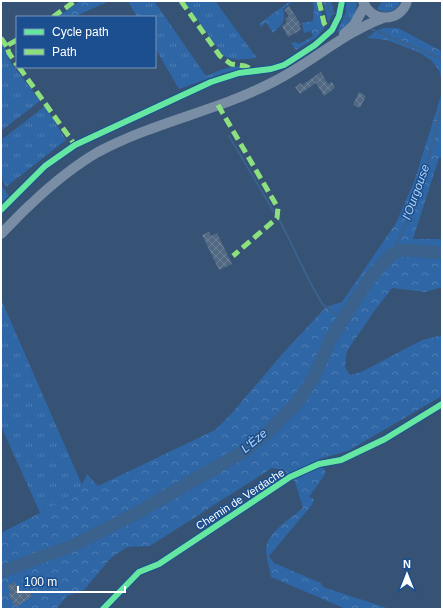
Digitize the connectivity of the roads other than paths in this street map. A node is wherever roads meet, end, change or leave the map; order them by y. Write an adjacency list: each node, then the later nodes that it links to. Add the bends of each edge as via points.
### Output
1 (342, 1): 6 (street, via 339,16 332,30 315,45 284,65 240,73 211,82 75,145 45,166)
2 (407, 1): 4 (main road, via 402,11 390,18)
3 (364, 3): 4 (main road, via 369,12); 5 (main road, via 354,25)
4 (383, 18): 5 (main road)
5 (332, 46): 7 (main road, via 302,66 259,89 146,131 99,152 80,163 46,190)
6 (1, 210)
7 (1, 234)
8 (442, 404): 9 (street, Chemin de Verdache, via 385,439 341,460 319,464 290,477 159,564 139,572)
9 (103, 609)

